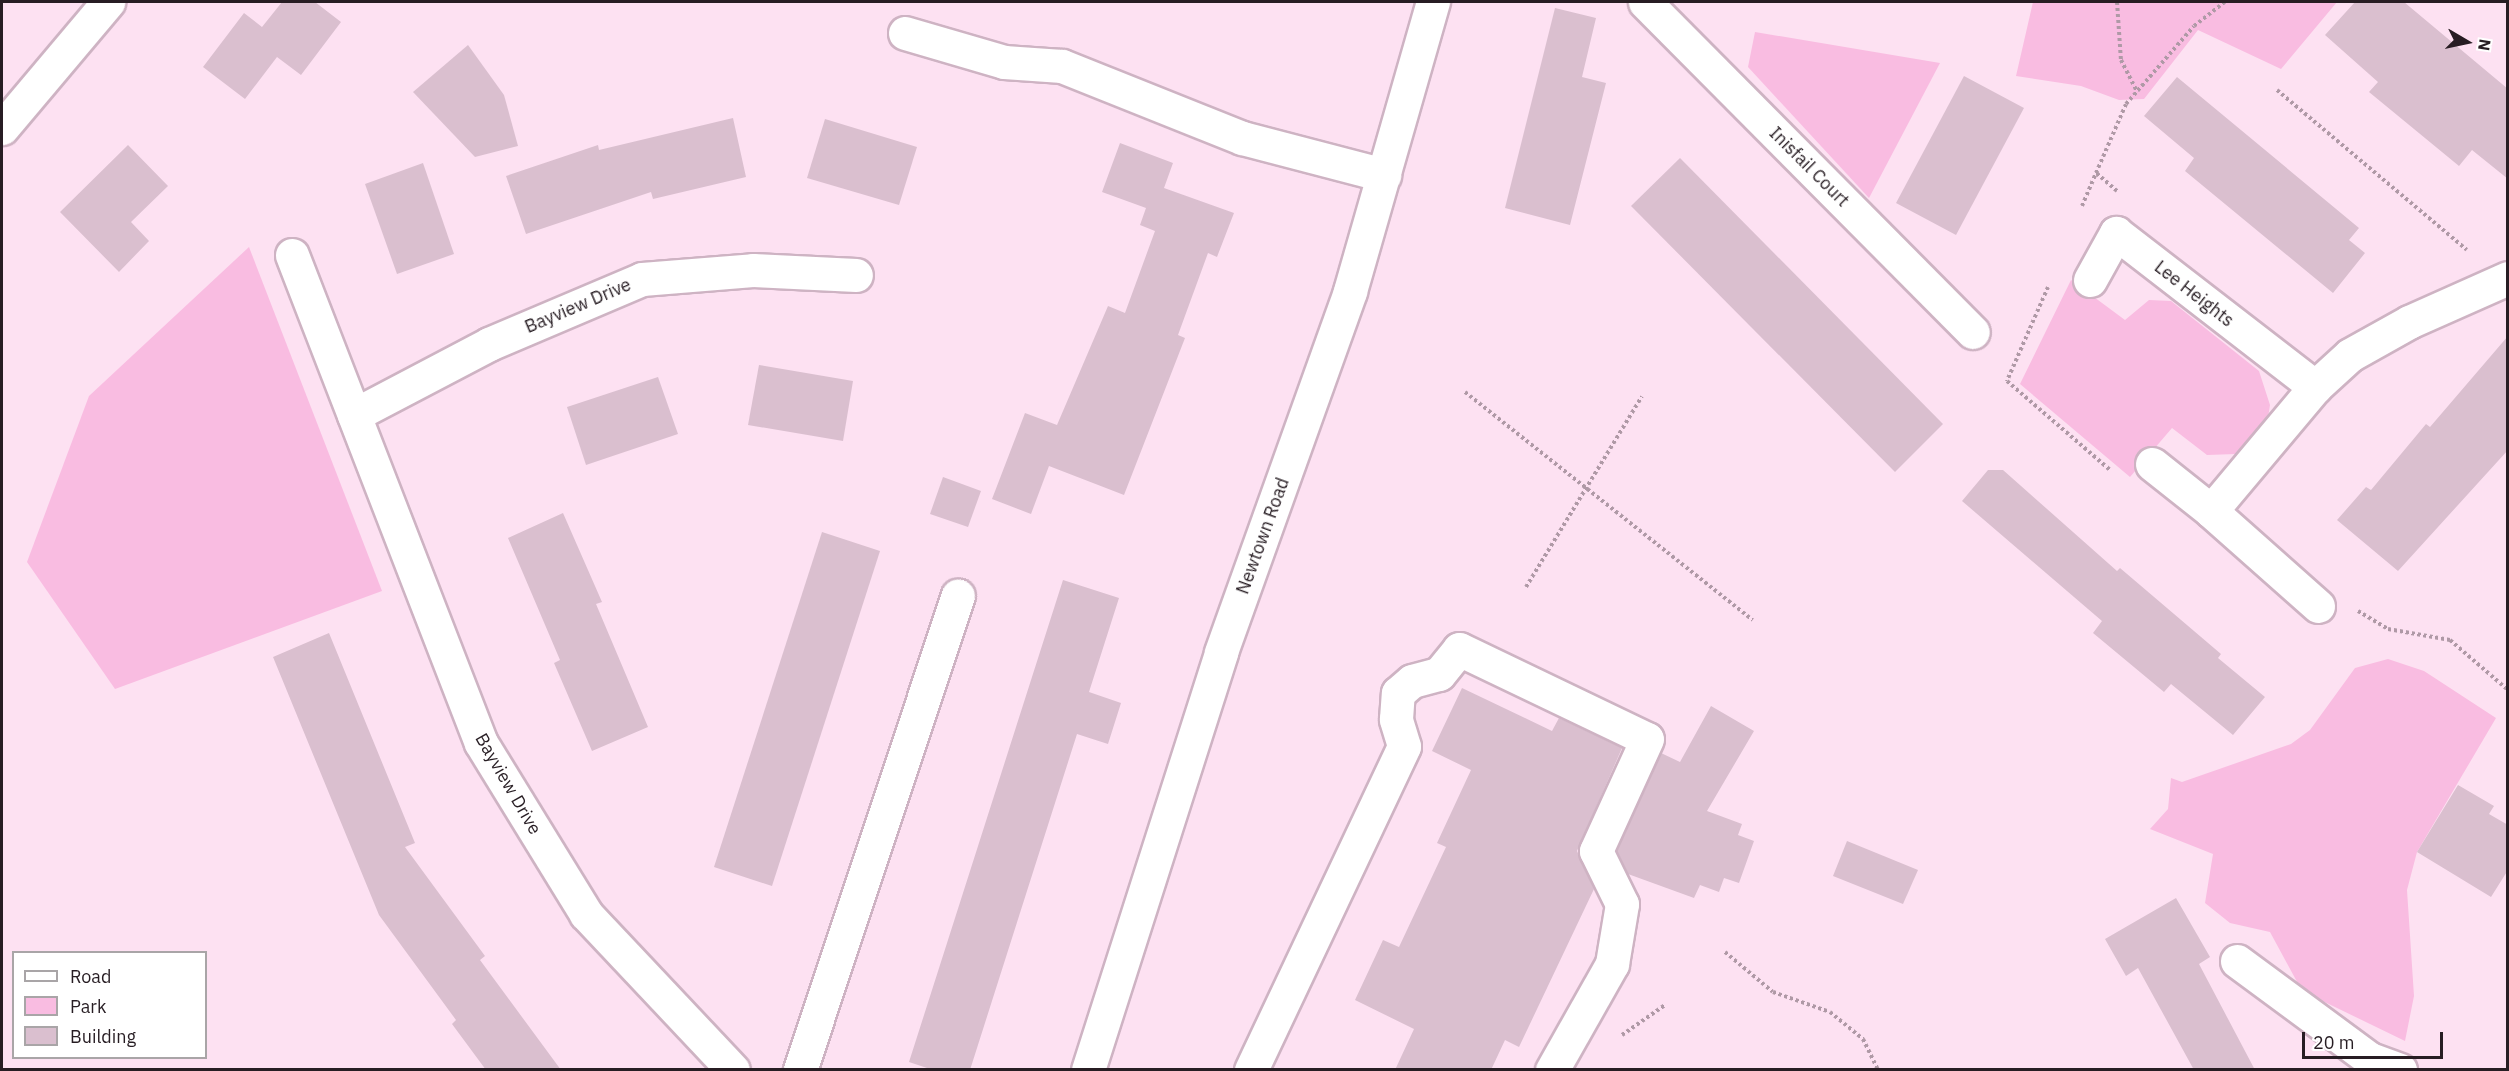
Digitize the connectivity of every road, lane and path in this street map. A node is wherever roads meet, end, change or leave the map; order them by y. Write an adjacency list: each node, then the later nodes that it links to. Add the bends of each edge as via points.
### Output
1 (108, 2): 9 (street)
2 (1433, 2): 11 (street, Newtown Road)
3 (1645, 2): 19 (street, Inisfail Court)
4 (2117, 2): 8 (path, via 2121,60)
5 (2225, 2): 8 (path, via 2194,26)
6 (905, 33): 11 (street, via 1004,62 1062,66 1242,138)
7 (2277, 90): 16 (path, via 2479,260)
8 (2137, 92): 10 (path, via 2126,105)
9 (2, 128)
10 (2096, 173): 12 (path); 13 (path, via 2128,201)
11 (1384, 175): 38 (street, Newtown Road, via 1350,291 1221,652)
12 (2078, 216)
13 (2115, 233): 18 (street); 20 (street, Lee Heights)
14 (292, 255): 23 (street, Bayview Drive)
15 (856, 275): 23 (street, Bayview Drive, via 753,270 642,279 489,344)
16 (2507, 278): 20 (street, via 2419,317 2350,355)
17 (2051, 280): 24 (path, via 2007,381 2132,489)
18 (2090, 280)
19 (1972, 332)
20 (2315, 387): 26 (street)
21 (1465, 392): 25 (path)
22 (1642, 396): 25 (path)
23 (354, 415): 36 (street, Bayview Drive, via 481,743 586,914)
24 (2152, 464): 26 (street)
25 (1586, 488): 27 (path); 30 (path)
26 (2211, 511): 29 (street)
27 (1526, 586)
28 (958, 596): 37 (street)
29 (2318, 606): 31 (path, via 2332,595 2388,629 2450,640)
30 (1753, 620)
31 (2508, 690)
32 (1725, 952): 41 (path, via 1773,992 1830,1012 1863,1039)
33 (2237, 961): 42 (street, via 2370,1059)
34 (1665, 1005): 35 (path)
35 (1615, 1040)
36 (733, 1070)
37 (800, 1070)
38 (1088, 1070)
39 (1251, 1070): 40 (street, via 1404,746 1396,719 1398,693 1412,681 1439,674 1459,650 1647,739 1596,851 1622,904 1612,964)
40 (1552, 1070)
41 (1878, 1070)
42 (2400, 1070)

